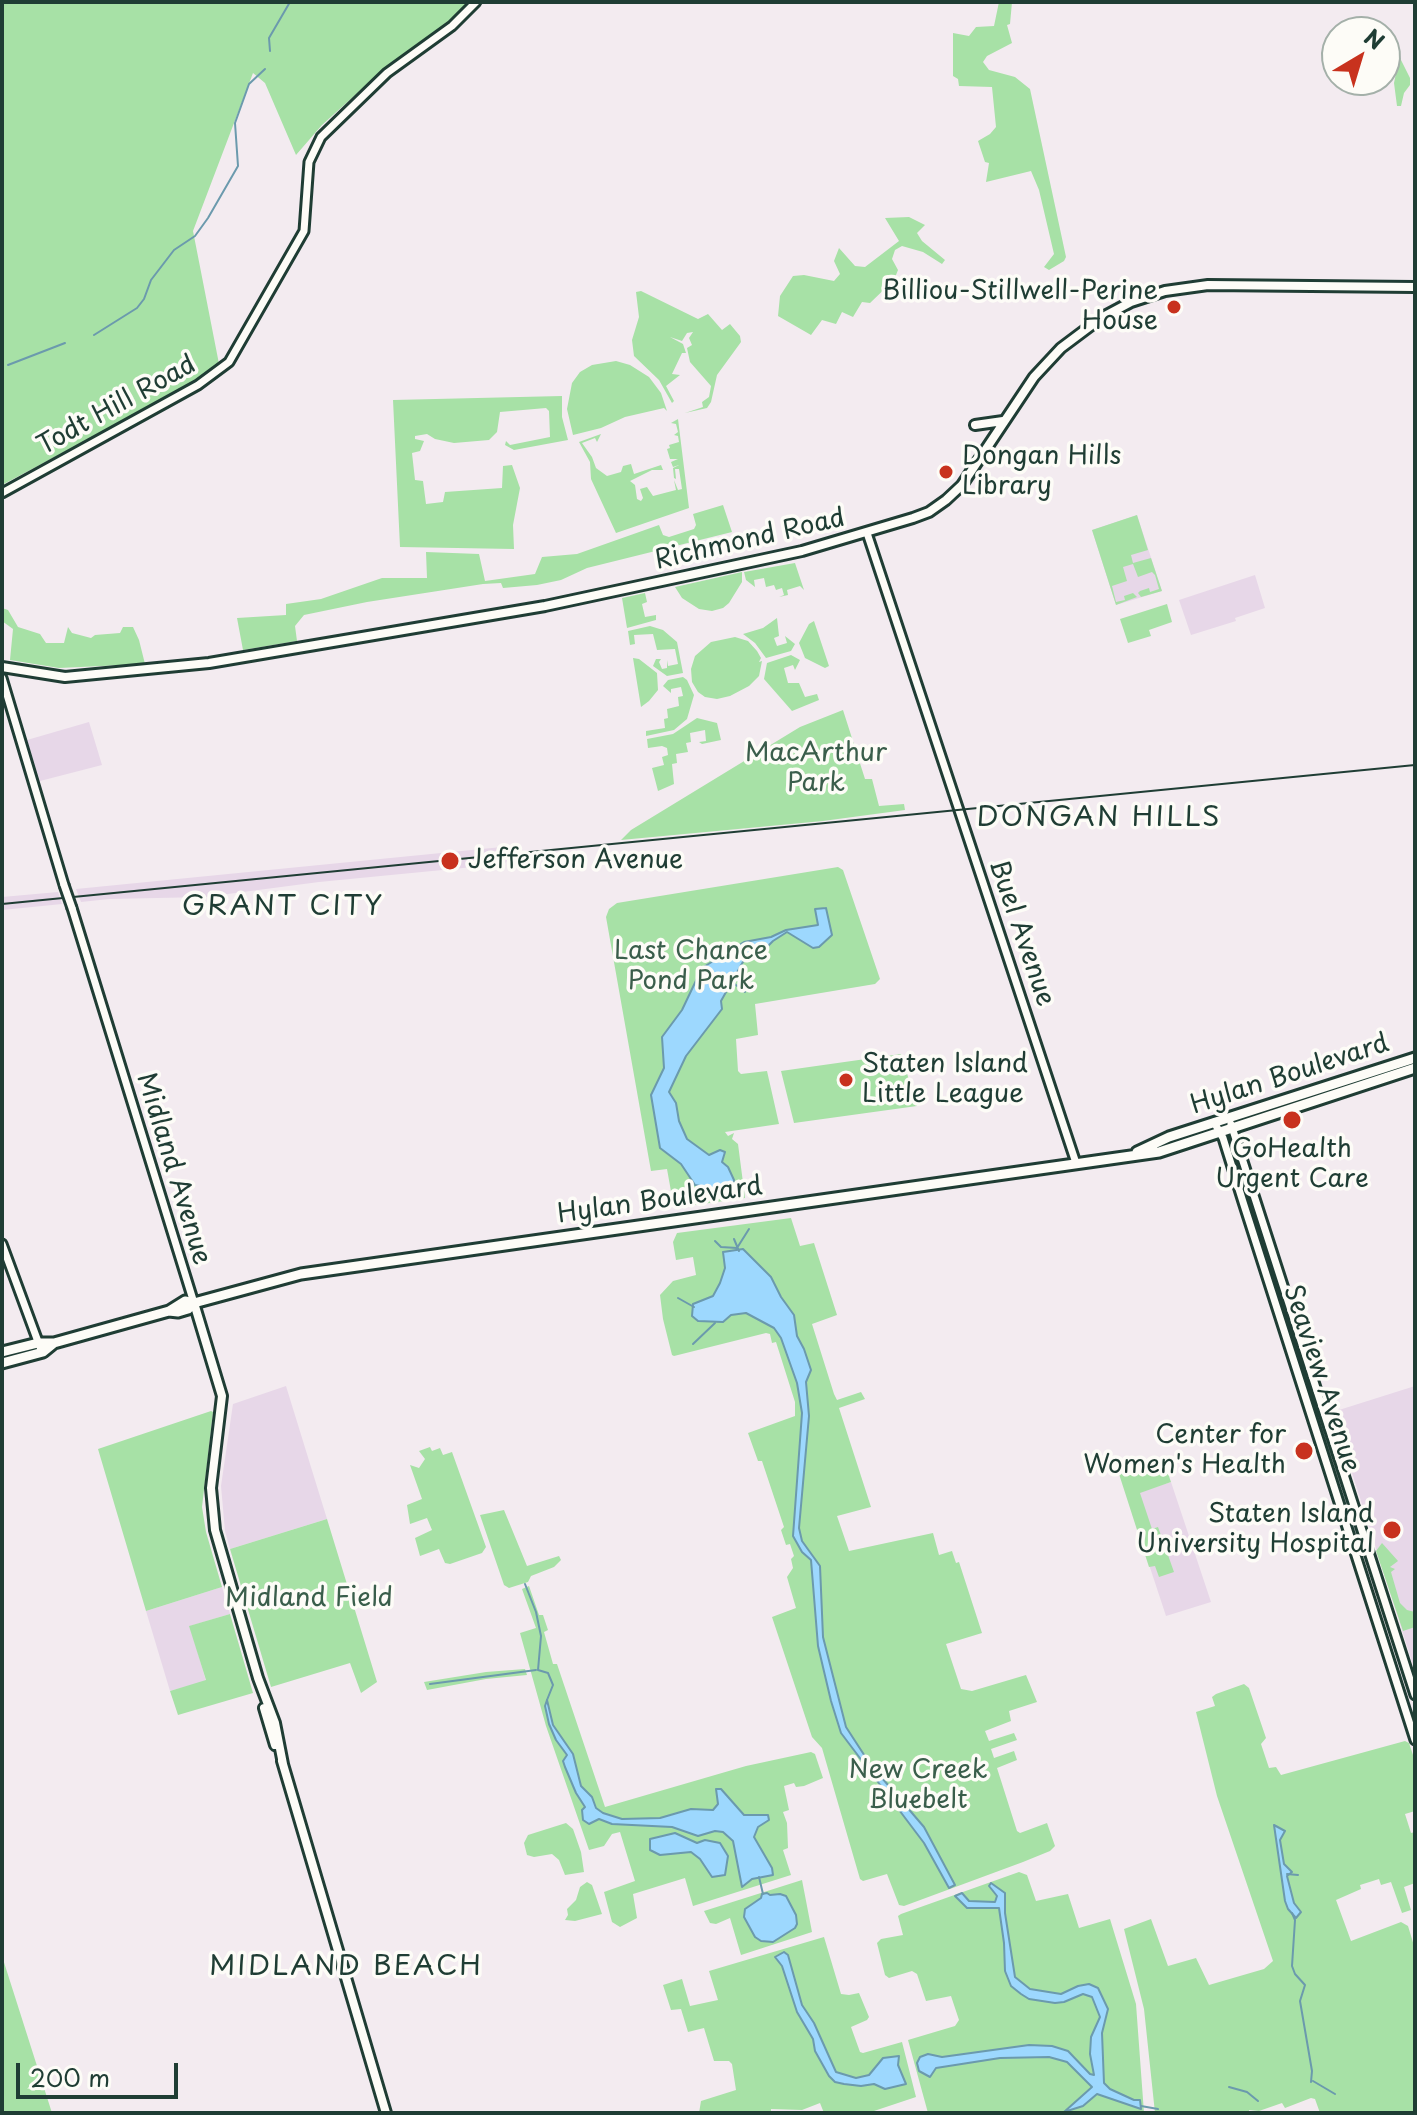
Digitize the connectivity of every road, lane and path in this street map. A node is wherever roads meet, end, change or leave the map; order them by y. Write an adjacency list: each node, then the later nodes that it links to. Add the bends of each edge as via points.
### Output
1 (476, 2): 5 (street, Todt Hill Road, via 387,73 321,137 309,162 304,231 229,362 198,385)
2 (1415, 287): 3 (main road, Richmond Road, via 1208,285 1146,296 1101,318 1061,348)
3 (1004, 420): 4 (main road); 6 (main road, Richmond Road, via 962,485 946,500 929,512)
4 (975, 425)
5 (2, 493)
6 (867, 533): 7 (main road, Richmond Road, via 545,606 209,663 65,677); 13 (street, Buel Avenue)
7 (2, 667)
8 (2, 678): 15 (street, Midland Avenue, bridge)
9 (1415, 1058): 11 (main road, Hylan Boulevard)
10 (1415, 1068): 11 (main road, Hylan Boulevard)
11 (1230, 1123): 12 (main road, Hylan Boulevard); 19 (street, Seaview Avenue)
12 (1217, 1127): 13 (main road, Hylan Boulevard, via 1156,1142 1134,1154); 20 (street, Seaview Avenue)
13 (1076, 1163): 15 (main road, Hylan Boulevard, via 301,1274)
14 (2, 1244): 16 (street)
15 (194, 1303): 16 (main road, Hylan Boulevard, via 178,1312); 21 (main road, Midland Avenue, via 222,1396 211,1488 213,1522)
16 (40, 1348): 17 (main road, Hylan Boulevard); 18 (main road, Hylan Boulevard)
17 (2, 1352)
18 (2, 1363)
19 (1415, 1695)
20 (1415, 1740)
21 (386, 2113)

